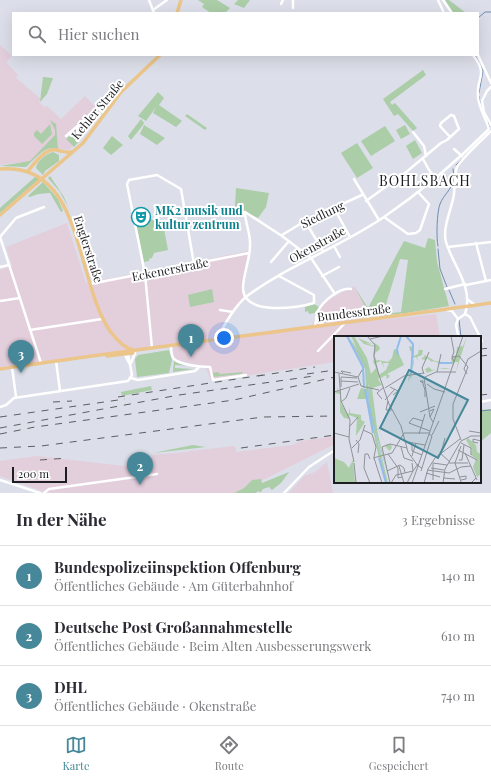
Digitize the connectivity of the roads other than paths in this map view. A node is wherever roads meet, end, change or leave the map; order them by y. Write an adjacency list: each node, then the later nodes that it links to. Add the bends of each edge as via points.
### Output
1 (149, 0): 10 (street)
2 (168, 0): 10 (street)
3 (181, 0): 11 (main road)
4 (283, 0): 8 (street)
5 (293, 0): 9 (street)
6 (438, 0): 12 (street)
7 (443, 0): 13 (street)
8 (281, 4)
9 (293, 8)
10 (153, 12)
11 (177, 12)
12 (444, 12)
13 (451, 12)
14 (159, 56): 19 (main road, Kehler Straße, via 122,92)
15 (474, 56): 21 (street, via 482,71 478,96 480,109)
16 (479, 56): 17 (street)
17 (491, 83)
18 (491, 88): 20 (street, via 484,94 482,103)
19 (106, 114): 23 (street, via 98,108); 27 (main road, Kehler Straße)
20 (491, 125)
21 (490, 130): 28 (street, Okenstraße); 33 (street)
22 (413, 132): 30 (street, via 424,146)
23 (66, 136)
24 (450, 137): 24 (street, via 459,129 454,116 451,115 441,122 440,126); 30 (street)
25 (454, 149): 28 (street)
26 (61, 152): 27 (main road); 29 (main road); 32 (main road, via 47,151)
27 (72, 152): 29 (main road, Kehler Straße)
28 (462, 156): 31 (street, Okenstraße)
29 (65, 158): 44 (main road, Kehler Straße)
30 (425, 158): 38 (street, via 429,170); 41 (street)
31 (453, 164): 33 (street); 38 (street, Okenstraße)
32 (32, 165): 35 (main road); 36 (main road)
33 (457, 168): 55 (street, via 445,236)
34 (0, 169): 35 (main road, Englerstraße)
35 (28, 171): 36 (main road, Englerstraße)
36 (37, 175): 70 (main road, Englerstraße, via 55,190 64,204)
37 (354, 179): 40 (street)
38 (436, 179): 39 (street, Okenstraße)
39 (418, 192): 45 (street, Okenstraße); 45 (street, via 429,204 420,230 416,233 408,234)
40 (362, 195): 41 (street); 43 (street, Siedlung)
41 (366, 201): 46 (street)
42 (44, 206): 49 (street, via 16,218)
43 (334, 208): 47 (street, Siedlung); 50 (street)
44 (0, 215)
45 (384, 217): 46 (street, Okenstraße)
46 (379, 220): 50 (street, Okenstraße)
47 (305, 221): 48 (street, Siedlung); 56 (street)
48 (282, 236): 51 (street); 57 (street, via 246,212)
49 (0, 237): 62 (street)
50 (350, 237): 54 (street, Okenstraße)
51 (289, 241): 59 (street); 60 (street)
52 (491, 242): 53 (street)
53 (476, 243): 55 (street); 69 (street)
54 (334, 246): 56 (street, Okenstraße); 58 (street)
55 (448, 247): 71 (street)
56 (323, 252): 59 (street, Okenstraße)
57 (249, 253): 61 (street, Eckenerstraße); 75 (street, via 243,291)
58 (340, 257)
59 (311, 258): 66 (street, Okenstraße); 67 (street)
60 (271, 262)
61 (194, 264): 65 (street, Eckenerstraße); 65 (street, via 181,189 157,175 129,180 127,183)
62 (9, 265): 63 (street); 76 (street)
63 (0, 267)
64 (339, 267): 67 (street)
65 (145, 274): 70 (street, Eckenerstraße); 102 (street)
66 (279, 276): 75 (street, Okenstraße); 80 (street, via 314,295)
67 (322, 276): 74 (street)
68 (491, 280): 69 (street)
69 (486, 281): 71 (street)
70 (90, 284): 89 (main road, Englerstraße)
71 (465, 285): 73 (street); 77 (street)
72 (352, 289): 74 (street)
73 (445, 289)
74 (335, 294): 83 (street)
75 (246, 297): 80 (street, via 253,304 281,309); 86 (street, Okenstraße)
76 (20, 298): 78 (street); 95 (street)
77 (467, 299): 81 (street); 82 (street)
78 (0, 302)
79 (491, 303): 81 (main road, Bundesstraße)
80 (314, 304): 83 (street)
81 (475, 305): 82 (main road, Bundesstraße)
82 (466, 306): 85 (main road, Bundesstraße); 87 (street)
83 (320, 308): 88 (street)
84 (220, 310): 86 (street)
85 (447, 310): 90 (street, via 452,311); 91 (main road, Bundesstraße)
86 (233, 312): 99 (street, Okenstraße)
87 (465, 314): 90 (street); 98 (street, via 470,317)
88 (316, 317): 93 (street, via 318,322); 94 (street)
89 (102, 319): 95 (street); 100 (main road, Englerstraße)
90 (458, 319): 97 (street)
91 (345, 323): 92 (main road, Bundesstraße); 96 (street)
92 (336, 324): 93 (main road, Bundesstraße); 96 (street)
93 (325, 326): 94 (main road, Bundesstraße)
94 (315, 327): 99 (main road, Bundesstraße)
95 (30, 330): 109 (street)
96 (336, 331): 103 (street)
97 (458, 335)
98 (480, 336)
99 (219, 339): 101 (main road)
100 (120, 342): 104 (main road); 105 (main road, Englerstraße)
101 (171, 346): 102 (main road); 112 (street, via 174,359)
102 (152, 348): 106 (main road)
103 (318, 350)
104 (120, 352): 105 (main road); 107 (main road)
105 (126, 352): 106 (main road); 107 (main road); 110 (street)
106 (135, 352): 110 (street)
107 (100, 356): 108 (main road)
108 (56, 361): 109 (main road); 116 (street)
109 (40, 363): 111 (main road)
110 (130, 365): 115 (street)
111 (12, 367): 113 (main road); 117 (street)
112 (199, 367): 114 (street, via 210,367 213,380); 115 (street, via 196,371 135,380)
113 (0, 369)
114 (246, 376)
115 (131, 378): 116 (street, via 125,382)
116 (60, 391): 117 (street)
117 (16, 397): 120 (street)
118 (491, 400): 119 (street)
119 (481, 402)
120 (0, 407)
121 (334, 451): 128 (street, via 307,468)
122 (157, 474): 124 (street)
123 (0, 480): 125 (street)
124 (51, 488): 126 (street); 127 (street)
125 (38, 493)
126 (44, 493)
127 (48, 493)
128 (284, 493)

